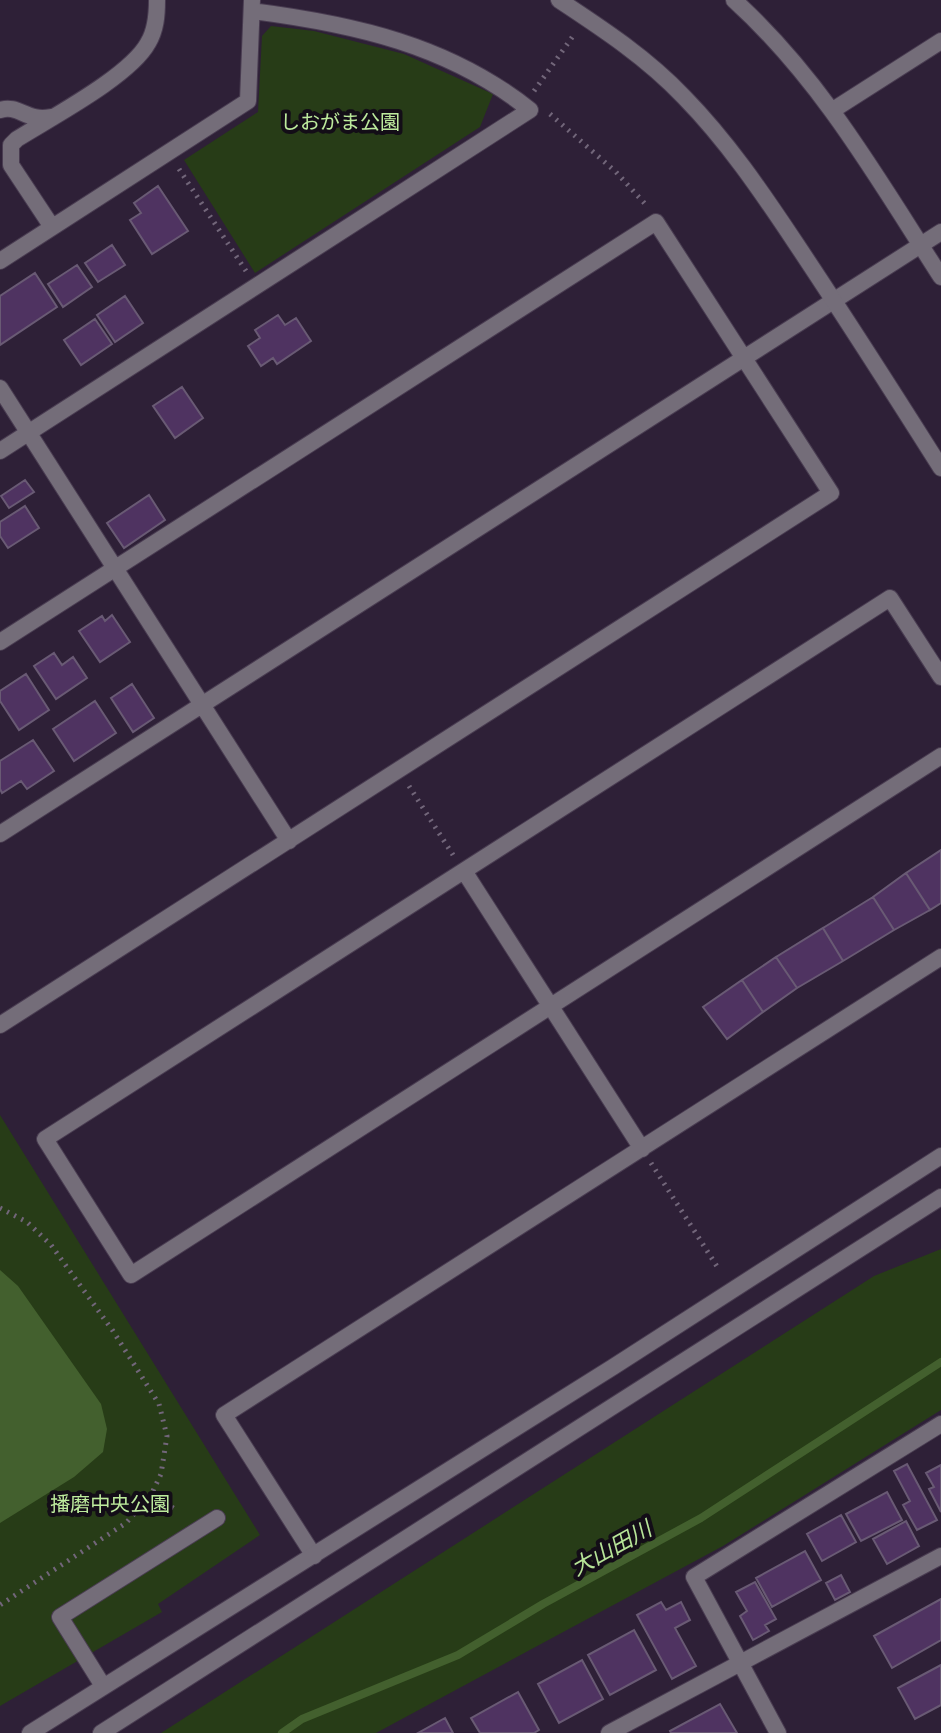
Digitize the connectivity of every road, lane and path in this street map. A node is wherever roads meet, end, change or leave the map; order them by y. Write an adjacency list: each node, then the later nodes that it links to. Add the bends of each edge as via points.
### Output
1 (157, 0): 10 (street, via 155,27 141,55)
2 (559, 0): 21 (street, via 656,70 714,128)
3 (734, 0): 9 (street)
4 (252, 6): 7 (street, via 413,45 477,73); 12 (street, via 248,101)
5 (573, 36): 7 (path)
6 (941, 41): 9 (street)
7 (528, 108): 14 (path, via 545,110 576,134 634,191); 20 (street)
8 (0, 110): 10 (street, via 14,108 32,119)
9 (833, 110): 17 (street)
10 (51, 117): 13 (street, via 14,142)
11 (0, 148): 13 (street)
12 (168, 152): 15 (street); 20 (path)
13 (11, 165): 15 (street)
14 (656, 222): 22 (street); 27 (street)
15 (52, 227): 18 (street)
16 (941, 232): 17 (street)
17 (921, 245): 19 (street); 21 (street)
18 (0, 261)
19 (941, 277)
20 (256, 287): 24 (street)
21 (834, 300): 22 (street); 26 (street)
22 (745, 358): 30 (street); 34 (street, via 831,493)
23 (0, 388): 24 (street)
24 (28, 433): 25 (street); 27 (street)
25 (0, 451)
26 (941, 468)
27 (114, 568): 28 (street); 30 (street)
28 (0, 642)
29 (941, 677): 35 (street, via 890,598)
30 (202, 706): 33 (street); 34 (street)
31 (941, 756): 37 (street)
32 (408, 785): 35 (path)
33 (0, 834)
34 (289, 841): 38 (street)
35 (464, 871): 37 (street); 37 (street, via 45,1139 131,1275)
36 (941, 957): 39 (street)
37 (550, 1006): 39 (street)
38 (0, 1025)
39 (642, 1149): 43 (path); 48 (street, via 224,1415)
40 (941, 1156): 48 (street)
41 (941, 1197): 54 (street)
42 (0, 1208): 45 (path, via 27,1222 51,1245 159,1404 167,1436 161,1474)
43 (718, 1268)
44 (941, 1424): 51 (street, via 694,1577)
45 (151, 1495): 46 (path); 50 (path, via 126,1523)
46 (175, 1509)
47 (217, 1518): 52 (street, via 60,1617)
48 (314, 1556): 52 (street)
49 (941, 1556): 51 (street)
50 (0, 1605)
51 (741, 1662): 55 (street); 56 (street)
52 (103, 1686): 53 (street)
53 (30, 1733)
54 (101, 1733)
55 (609, 1733)
56 (778, 1733)

